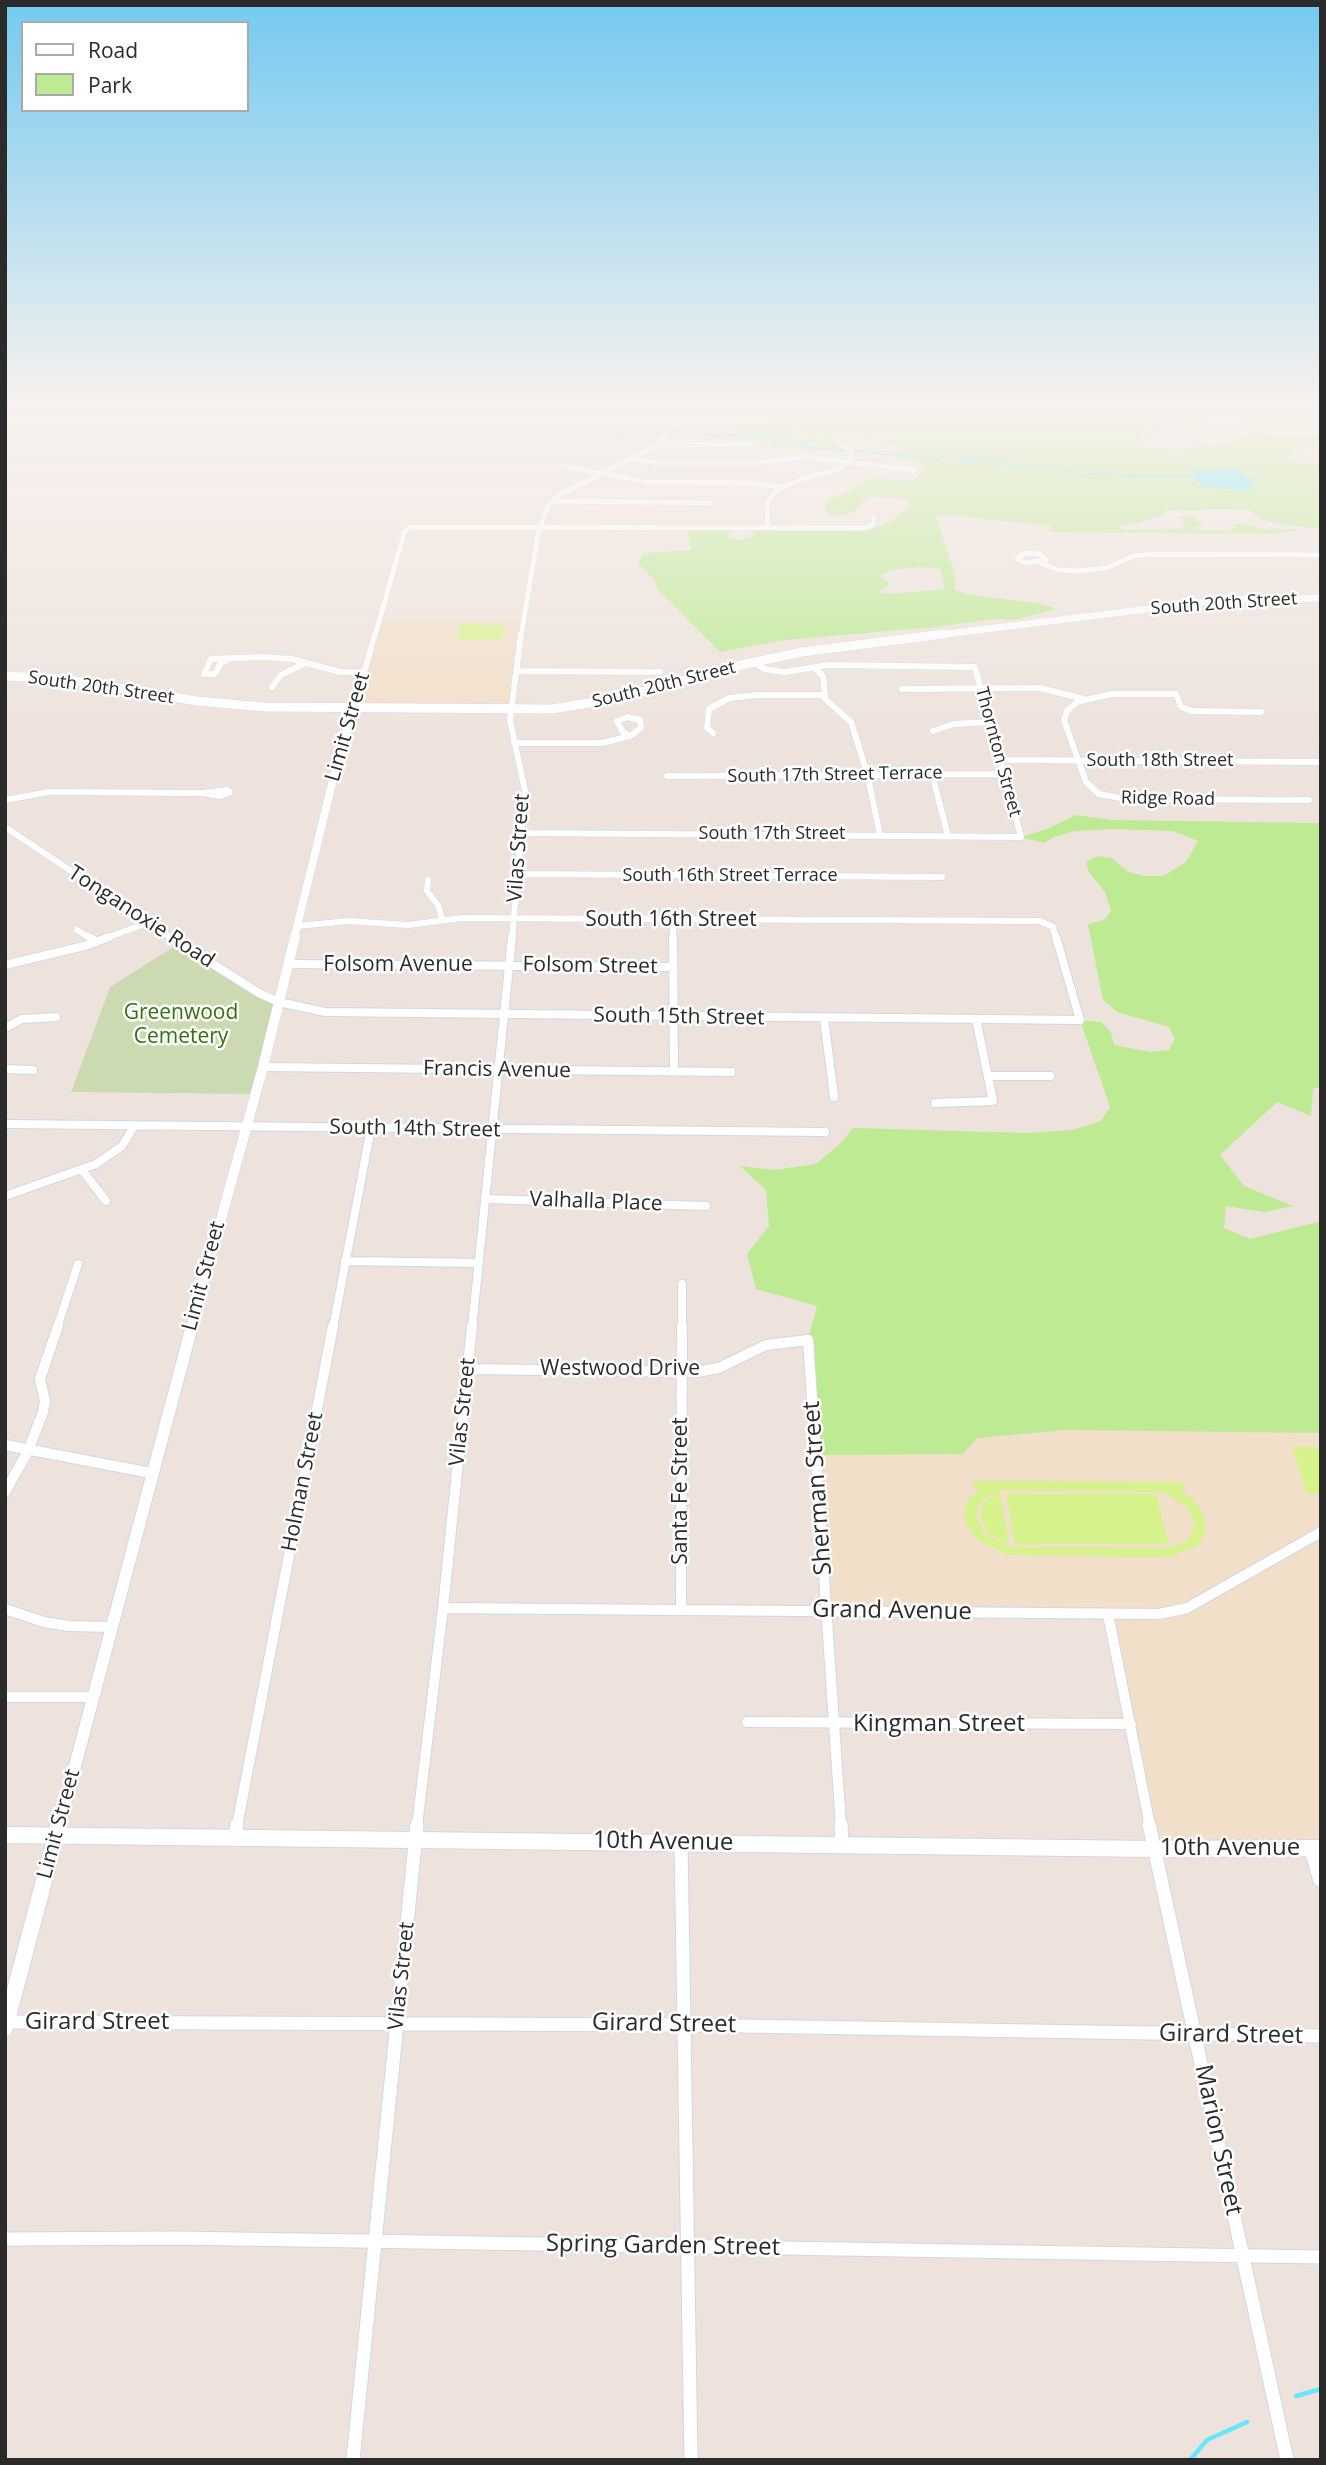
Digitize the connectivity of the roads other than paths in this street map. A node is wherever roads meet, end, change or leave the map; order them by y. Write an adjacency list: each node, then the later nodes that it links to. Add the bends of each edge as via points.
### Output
1 (544, 514): 4 (street, Vilas Street)
2 (767, 514): 5 (street)
3 (874, 517): 5 (street, via 871,527)
4 (541, 526): 5 (street); 13 (street, Limit Street, via 410,527 404,533); 14 (street, Vilas Street)
5 (768, 527)
6 (1321, 555): 7 (street, via 1152,554 1087,571 1059,570)
7 (1040, 563): 7 (street, via 1025,563 1017,557 1040,554 1046,558)
8 (1321, 598): 10 (main road, South 20th Street, via 1193,603 837,647)
9 (228, 659): 11 (street, via 283,658)
10 (753, 662): 12 (street, via 773,671); 23 (main road, South 20th Street, via 596,703)
11 (305, 663): 13 (street); 17 (street, via 281,675)
12 (814, 668): 18 (street, Thornton Street, via 975,667); 20 (street, via 823,676)
13 (364, 671): 22 (street, Limit Street)
14 (516, 671): 15 (street); 23 (street, Vilas Street)
15 (660, 672)
16 (5, 676): 22 (main road, South 20th Street, via 65,679 221,704)
17 (272, 687)
18 (981, 687): 19 (street); 21 (street, via 1040,688); 25 (street, Thornton Street)
19 (902, 689)
20 (825, 695): 27 (street, via 729,698 709,709 707,728); 33 (street, via 851,722)
21 (1084, 699): 24 (street, via 1111,694 1176,694 1181,707 1198,711); 31 (street, Ridge Road, via 1065,715)
22 (354, 708): 23 (main road, South 20th Street); 52 (street, Limit Street)
23 (510, 710): 29 (street, Vilas Street)
24 (1261, 712)
25 (989, 722): 26 (street, via 954,724); 30 (street, Thornton Street)
26 (933, 731)
27 (713, 733)
28 (630, 736): 28 (street, via 638,732 640,720 628,717 617,721); 29 (street, via 589,744)
29 (514, 743): 41 (street, Vilas Street, via 525,791)
30 (998, 760): 31 (street, South 18th Street); 35 (street, Thornton Street)
31 (1078, 760): 32 (street, South 18th Street); 39 (street, Ridge Road, via 1090,788 1112,797)
32 (1321, 762)
33 (867, 773): 34 (street, South 17th Street Terrace); 36 (street, South 17th Street Terrace); 42 (street)
34 (932, 774): 35 (street, South 17th Street Terrace); 43 (street)
35 (1002, 774): 44 (street, Thornton Street)
36 (667, 776)
37 (202, 793): 38 (street, via 49,792)
38 (5, 800)
39 (1309, 800)
40 (5, 827): 51 (street, Tonganoxie Road)
41 (523, 833): 42 (street, South 17th Street); 45 (street, Vilas Street)
42 (880, 835): 43 (street, South 17th Street)
43 (948, 836): 44 (street, South 17th Street)
44 (1021, 836)
45 (518, 874): 46 (street, South 16th Street Terrace); 49 (street, Vilas Street)
46 (942, 877)
47 (428, 880): 48 (street, via 427,891)
48 (442, 919): 49 (street, South 16th Street); 52 (street, South 16th Street, via 408,925 348,921)
49 (513, 919): 50 (street, South 16th Street); 57 (street, Vilas Street)
50 (673, 920): 58 (street); 65 (street, South 16th Street, via 1045,922 1053,927)
51 (147, 923): 54 (street); 59 (street, Tonganoxie Road)
52 (298, 926): 55 (street, Limit Street)
53 (77, 930): 54 (street)
54 (97, 942): 56 (street)
55 (288, 964): 57 (street, Folsom Avenue); 59 (street, Limit Street)
56 (5, 965)
57 (508, 966): 58 (street, Folsom Street); 60 (street, Vilas Street)
58 (673, 967): 62 (street)
59 (279, 1002): 60 (street, South 15th Street, via 325,1012); 67 (street, Limit Street)
60 (504, 1015): 62 (street, South 15th Street); 70 (street, Vilas Street)
61 (56, 1017): 66 (street, via 22,1019)
62 (674, 1017): 63 (street, South 15th Street); 71 (street)
63 (824, 1018): 64 (street, South 15th Street); 75 (street)
64 (976, 1019): 65 (street, South 15th Street); 73 (street)
65 (1080, 1020)
66 (5, 1028)
67 (263, 1067): 70 (street, Francis Avenue); 79 (street, Limit Street)
68 (5, 1069): 69 (street)
69 (33, 1070)
70 (499, 1070): 71 (street, Francis Avenue); 81 (street, Vilas Street)
71 (674, 1072): 72 (street, Francis Avenue)
72 (732, 1072)
73 (989, 1076): 74 (street); 76 (street, via 993,1101)
74 (1050, 1076)
75 (834, 1097)
76 (935, 1103)
77 (5, 1124): 78 (street, South 14th Street)
78 (135, 1125): 79 (street, South 14th Street); 83 (street, via 116,1151)
79 (244, 1126): 80 (street, South 14th Street); 97 (street, Limit Street)
80 (371, 1128): 81 (street, South 14th Street); 88 (street, Holman Street)
81 (493, 1129): 82 (street, South 14th Street); 85 (street, Vilas Street)
82 (825, 1132)
83 (82, 1170): 84 (street); 86 (street)
84 (5, 1196)
85 (485, 1199): 87 (street, Valhalla Place); 89 (street, Vilas Street)
86 (106, 1201)
87 (706, 1206)
88 (345, 1261): 89 (street); 113 (street, Holman Street)
89 (479, 1263): 93 (street, Vilas Street)
90 (78, 1264): 96 (street, via 43,1366 40,1378 45,1401)
91 (681, 1284): 94 (street, Santa Fe Street)
92 (808, 1340): 94 (street, Westwood Drive, via 766,1345 719,1368); 103 (street, Sherman Street)
93 (467, 1368): 94 (street, Westwood Drive); 100 (street, Vilas Street)
94 (681, 1372): 102 (street, Santa Fe Street)
95 (5, 1446): 96 (street)
96 (27, 1451): 97 (street); 98 (street)
97 (152, 1473): 105 (street, Limit Street)
98 (5, 1492)
99 (1321, 1532): 104 (street, Grand Avenue, via 1187,1608 1159,1614)
100 (443, 1608): 102 (street, Grand Avenue); 114 (street, Vilas Street)
101 (5, 1609): 105 (street, via 56,1624)
102 (681, 1610): 103 (street, Grand Avenue)
103 (827, 1610): 104 (street, Grand Avenue); 109 (street, Sherman Street)
104 (1108, 1614): 110 (street, Marion Street)
105 (111, 1628): 107 (street, Limit Street)
106 (5, 1697): 107 (street)
107 (93, 1697): 112 (street, Limit Street)
108 (747, 1722): 109 (street, Kingman Street)
109 (836, 1723): 110 (street, Kingman Street); 116 (street, Sherman Street)
110 (1130, 1724): 118 (street, Marion Street)
111 (5, 1835): 112 (street, 10th Avenue)
112 (56, 1835): 113 (street, 10th Avenue); 121 (street, Limit Street)
113 (235, 1837): 114 (street, 10th Avenue)
114 (415, 1839): 115 (street, 10th Avenue); 120 (street, Vilas Street)
115 (681, 1842): 116 (street, 10th Avenue); 122 (street)
116 (842, 1845): 118 (street, 10th Avenue)
117 (1316, 1848): 118 (street, 10th Avenue); 119 (street)
118 (1154, 1849): 123 (street, Marion Street)
119 (1321, 1879)
120 (397, 2022): 121 (street, Girard Street); 122 (street, Girard Street); 126 (street, Vilas Street)
121 (6, 2025)
122 (685, 2025): 123 (street, Girard Street); 127 (street)
123 (1194, 2034): 124 (street, Girard Street); 128 (street, Marion Street)
124 (1321, 2036)
125 (5, 2239): 126 (street, Spring Garden Street)
126 (376, 2242): 127 (street, Spring Garden Street); 130 (street, Vilas Street)
127 (688, 2245): 128 (street, Spring Garden Street); 131 (street)
128 (1242, 2255): 129 (street, Spring Garden Street); 132 (street, Marion Street)
129 (1321, 2257)
130 (353, 2460)
131 (691, 2460)
132 (1287, 2460)

